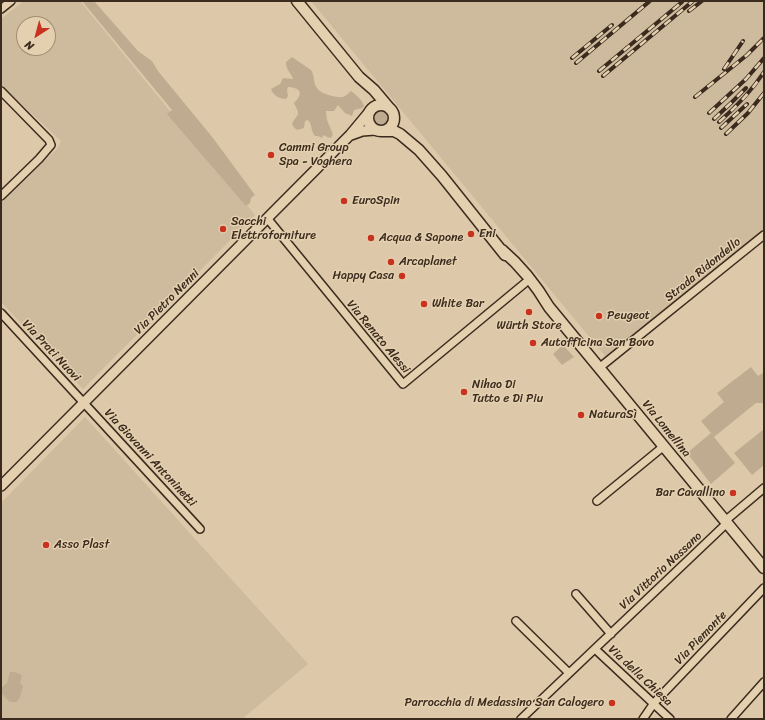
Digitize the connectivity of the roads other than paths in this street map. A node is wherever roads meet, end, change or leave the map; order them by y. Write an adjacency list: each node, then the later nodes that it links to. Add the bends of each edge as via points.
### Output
1 (11, 1): 3 (street)
2 (297, 1): 4 (main road, Via Lomellina)
3 (1, 10)
4 (359, 77): 6 (main road, Via Lomellina, via 371,96); 7 (main road, Via Lomellina)
5 (1, 91): 11 (street, via 51,145)
6 (371, 110): 7 (main road, via 383,105); 8 (main road, Via Lomellina, via 368,115 369,124); 9 (street, Via Pietro Nenni)
7 (392, 112): 8 (main road, via 392,125); 10 (main road, Via Lomellina, via 399,124 416,139)
8 (380, 130): 9 (street); 10 (main road, Via Lomellina, via 394,131 405,137)
9 (350, 135): 12 (street, Via Pietro Nenni)
10 (442, 176): 14 (main road, Via Lomellina)
11 (1, 196)
12 (267, 218): 15 (street, Via Renato Alessi, via 403,384); 19 (street, Via Pietro Nenni)
13 (764, 235): 18 (street, Strada Ridondello)
14 (502, 250): 15 (main road, Via Lomellina); 16 (main road, Via Lomellina, via 516,262)
15 (525, 283): 16 (main road, Via Lomellina)
16 (549, 307): 18 (main road, Via Lomellina)
17 (1, 313): 19 (street, Via Prati Nuovi)
18 (599, 368): 20 (main road, Via Lomellina)
19 (84, 403): 21 (street, Via Pietro Nenni); 25 (street, Via Giovanni Antoninetti)
20 (664, 446): 23 (street); 24 (main road, Via Lomellina)
21 (1, 486)
22 (764, 488): 24 (street, Via Vittorio Nassano)
23 (597, 501)
24 (726, 522): 26 (main road, Via Lomellina); 30 (street, Via Vittorio Nassano)
25 (200, 529)
26 (764, 568)
27 (764, 588): 34 (street, Via Piemonte)
28 (576, 594): 30 (street)
29 (516, 621): 32 (street)
30 (610, 634): 31 (street, Via Vittorio Nassano)
31 (595, 649): 32 (street, Via Vittorio Nassano); 34 (street, Via della Chiesa)
32 (569, 673): 35 (street, Via Vittorio Nassano)
33 (764, 682): 38 (street)
34 (654, 703): 36 (street, Via Piemonte); 37 (street, Via della Chiesa)
35 (521, 719)
36 (643, 719)
37 (670, 719)
38 (731, 719)

